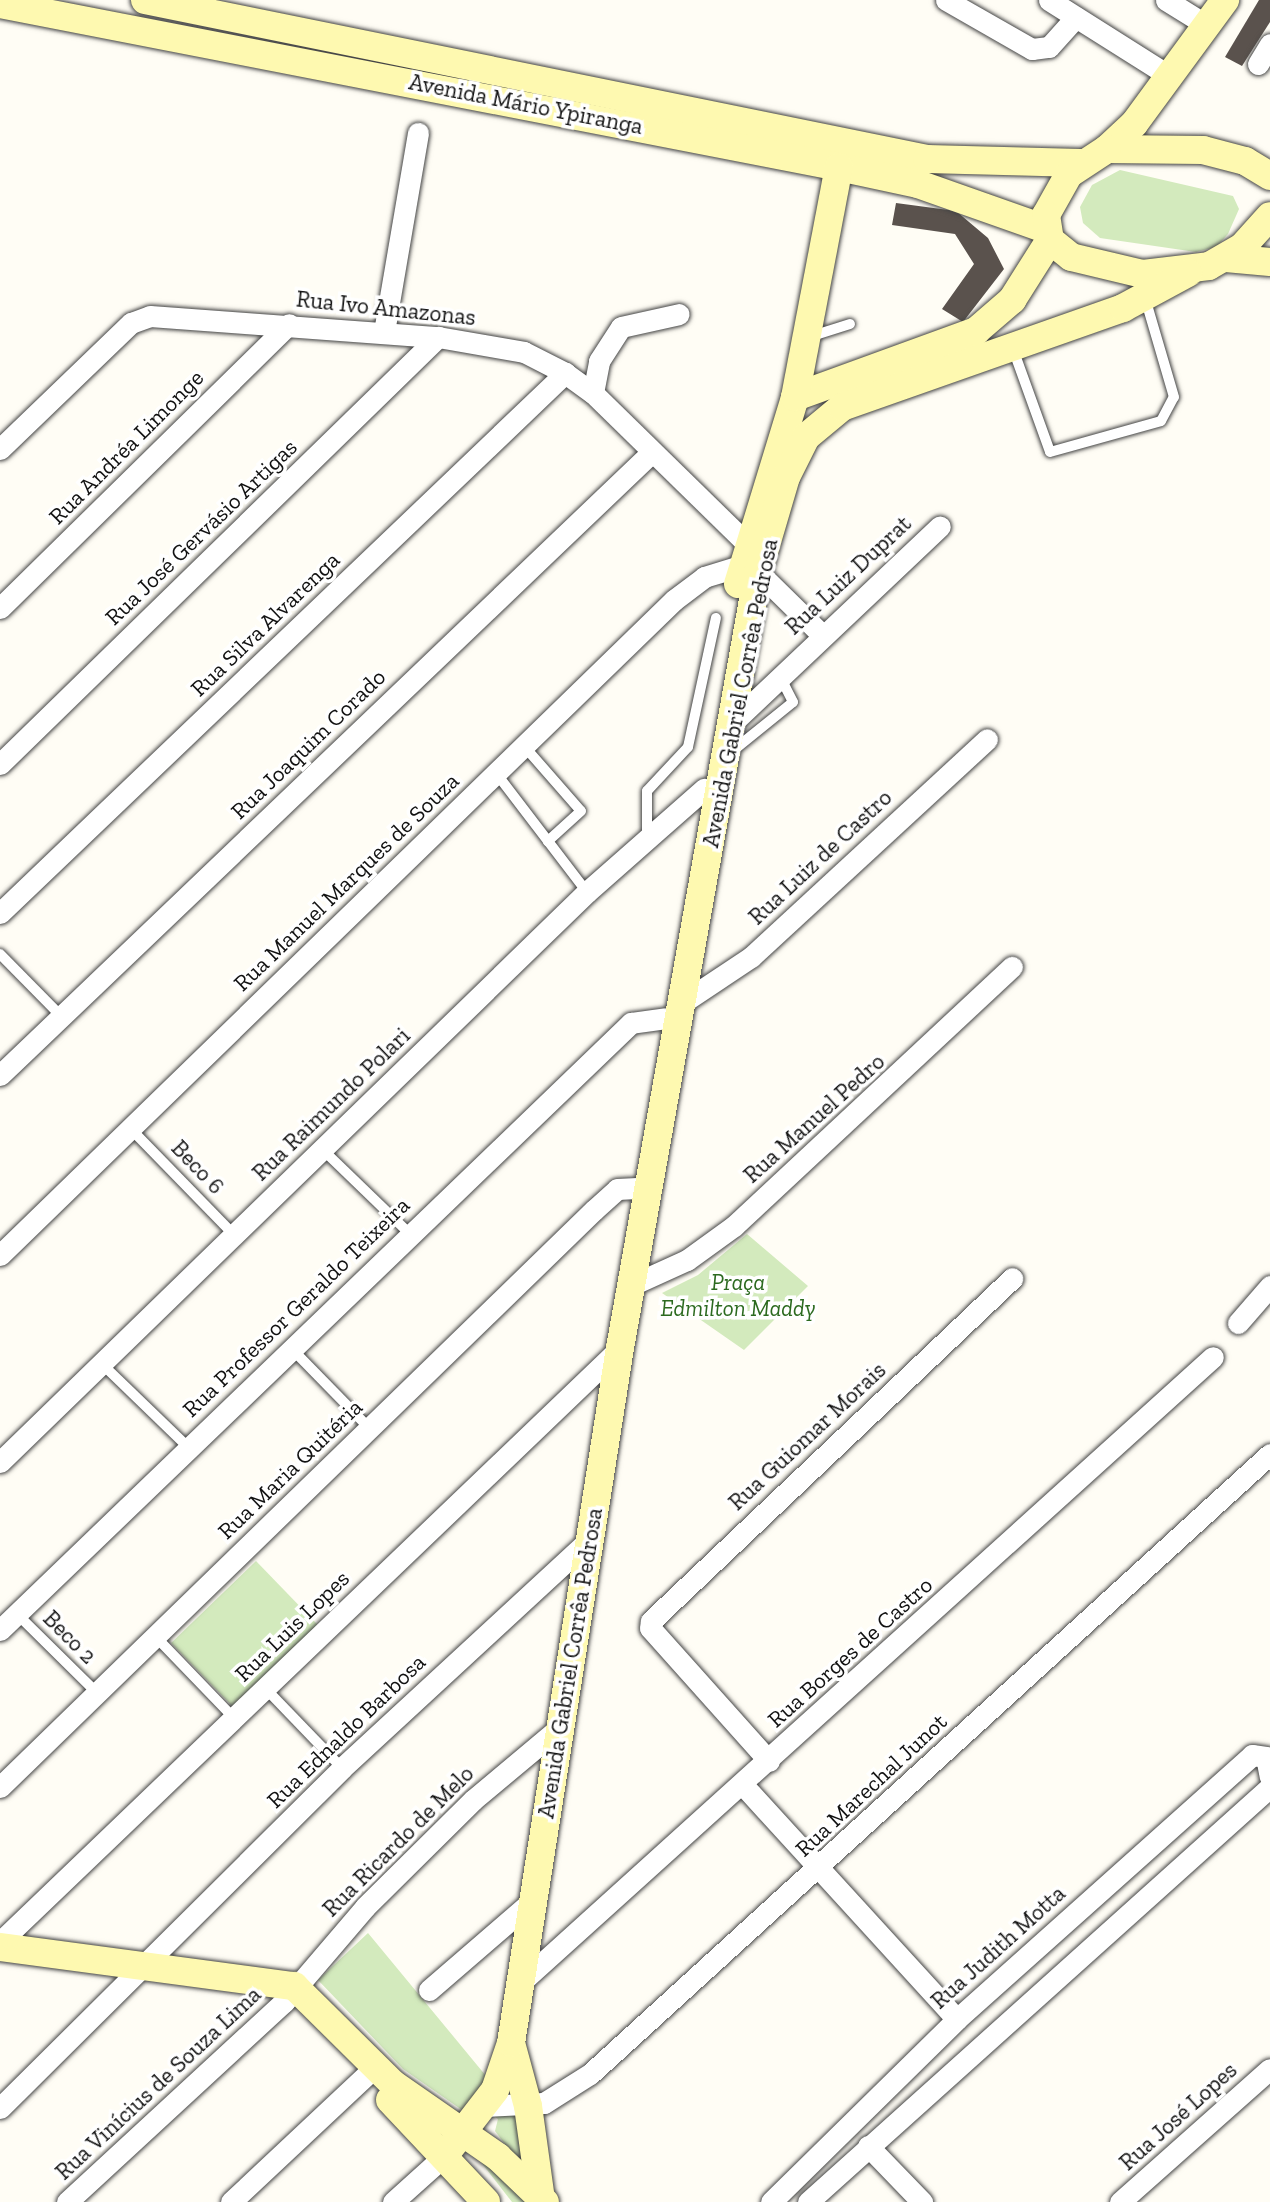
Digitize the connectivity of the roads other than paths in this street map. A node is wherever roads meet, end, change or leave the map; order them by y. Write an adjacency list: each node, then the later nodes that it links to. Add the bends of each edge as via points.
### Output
1 (145, 0): 14 (street, Avenida Mário Ypiranga, via 927,159)
2 (946, 0): 7 (street, via 1032,49 1049,47)
3 (1049, 0): 7 (street)
4 (1166, 0): 8 (street)
5 (1225, 0): 8 (street)
6 (0, 4): 15 (street, Avenida Mário Ypiranga)
7 (1076, 17): 11 (street)
8 (1208, 26): 11 (street)
9 (1270, 44): 10 (street)
10 (1258, 64)
11 (1171, 77): 13 (street)
12 (418, 134): 26 (street)
13 (1107, 149): 14 (street); 16 (street, via 1203,150 1245,161)
14 (1080, 163): 18 (street, via 1051,201)
15 (839, 167): 18 (street, Avenida Mário Ypiranga, via 918,184); 28 (street, Avenida Gabriel Corrêa Pedrosa)
16 (1270, 176)
17 (1270, 216): 19 (street)
18 (1048, 234): 21 (street, Avenida Mário Ypiranga, via 1071,257 1105,269); 32 (street, via 1012,300 976,331)
19 (1226, 258): 20 (street); 21 (street, Avenida Gabriel Corrêa Pedrosa)
20 (1270, 262)
21 (1188, 273): 22 (street, Avenida Gabriel Corrêa Pedrosa)
22 (1145, 296): 29 (street, Avenida Gabriel Corrêa Pedrosa); 29 (lane, via 1174,397 1161,421 1050,452 1041,440)
23 (679, 314): 31 (street, via 621,327 598,361)
24 (289, 324): 26 (street, Rua Ivo Amazonas); 33 (street, Rua Ivo Amazonas, via 170,314 131,323); 37 (street, Rua Andréa Limonge)
25 (850, 324): 28 (lane)
26 (384, 332): 27 (street, Rua Ivo Amazonas)
27 (438, 337): 30 (street, Rua Ivo Amazonas, via 524,352); 45 (street, Rua José Gervásio Artigas)
28 (806, 338): 32 (street, Avenida Gabriel Corrêa Pedrosa)
29 (1013, 346): 36 (street, Avenida Gabriel Corrêa Pedrosa, via 821,419 786,477)
30 (565, 373): 31 (street, Rua Ivo Amazonas); 51 (street, Rua Silva Alvarenga)
31 (593, 393): 34 (street, Rua Ivo Amazonas)
32 (795, 397): 36 (street, Avenida Gabriel Corrêa Pedrosa)
33 (0, 449)
34 (652, 452): 36 (street, Rua Ivo Amazonas); 55 (street, Rua Joaquim Corado)
35 (940, 526): 39 (street, Rua Luiz Duprat)
36 (748, 560): 39 (street, Rua Ivo Amazonas); 41 (street, Avenida Gabriel Corrêa Pedrosa); 43 (street, Rua Manuel Marques de Souza, via 704,577 674,600); 47 (street, Avenida Gabriel Corrêa Pedrosa)
37 (0, 608)
38 (716, 618): 48 (lane, via 688,747 648,791)
39 (822, 635): 40 (street, Rua Luiz Duprat)
40 (779, 675): 41 (street, Rua Luiz Duprat); 44 (lane, via 793,702)
41 (732, 723): 44 (street, Avenida Gabriel Corrêa Pedrosa)
42 (987, 739): 54 (street, Rua Luiz de Castro, via 751,957)
43 (524, 746): 46 (street, Rua Manuel Marques de Souza); 49 (lane, via 581,811)
44 (725, 756): 54 (street, Avenida Gabriel Corrêa Pedrosa)
45 (0, 764)
46 (496, 773): 49 (lane); 57 (street, Rua Manuel Marques de Souza)
47 (704, 789): 48 (street, Rua Raimundo Polari); 54 (street, Avenida Gabriel Corrêa Pedrosa)
48 (647, 836): 50 (street, Rua Raimundo Polari)
49 (548, 841): 50 (lane)
50 (587, 892): 58 (street, Rua Raimundo Polari)
51 (0, 913)
52 (0, 954): 55 (lane)
53 (1012, 967): 64 (street, Rua Manuel Pedro, via 734,1226 687,1260)
54 (674, 1010): 59 (street, Avenida Gabriel Corrêa Pedrosa); 60 (street, Rua Professor Geraldo Teixeira, via 631,1023); 64 (street, Avenida Gabriel Corrêa Pedrosa)
55 (61, 1016): 56 (street, Rua Joaquim Corado)
56 (0, 1075)
57 (131, 1128): 61 (lane, Beco 6); 62 (street, Rua Manuel Marques de Souza)
58 (322, 1149): 60 (lane); 61 (street, Rua Raimundo Polari)
59 (627, 1189): 64 (street, Avenida Gabriel Corrêa Pedrosa); 71 (street, Rua Maria Quitéria)
60 (410, 1234): 68 (street, Rua Professor Geraldo Teixeira)
61 (235, 1236): 70 (street, Rua Raimundo Polari)
62 (0, 1255)
63 (1012, 1278): 83 (street, Rua Guiomar Morais, via 655,1614 650,1628)
64 (634, 1284): 67 (street, Avenida Gabriel Corrêa Pedrosa)
65 (1270, 1286): 66 (street)
66 (1238, 1323)
67 (620, 1348): 75 (street, Avenida Gabriel Corrêa Pedrosa); 79 (street, Rua Luis Lopes)
68 (293, 1350): 71 (lane); 72 (street, Rua Professor Geraldo Teixeira)
69 (1213, 1357): 83 (street, Rua Borges de Castro)
70 (102, 1364): 72 (lane); 74 (street, Rua Raimundo Polari)
71 (370, 1429): 78 (street, Rua Maria Quitéria)
72 (188, 1447): 76 (street, Rua Professor Geraldo Teixeira)
73 (1270, 1454): 89 (street, Rua Marechal Junot)
74 (0, 1462)
75 (590, 1539): 82 (street, Avenida Gabriel Corrêa Pedrosa); 84 (street, Rua Ednaldo Barbosa)
76 (17, 1614): 77 (street, Rua Professor Geraldo Teixeira); 80 (lane, Beco 2)
77 (0, 1630)
78 (154, 1635): 80 (street, Rua Maria Quitéria); 81 (lane)
79 (265, 1688): 81 (street, Rua Luis Lopes); 84 (lane)
80 (94, 1690): 87 (street, Rua Maria Quitéria)
81 (233, 1717): 91 (street, Rua Luis Lopes)
82 (559, 1728): 90 (street, Avenida Gabriel Corrêa Pedrosa); 95 (street, Rua Ricardo de Melo, via 473,1800)
83 (769, 1761): 86 (street, Rua Borges de Castro)
84 (342, 1768): 92 (street, Rua Ednaldo Barbosa)
85 (1269, 1771): 96 (street, Rua Judith Motta, via 1260,1754 1252,1755)
86 (743, 1785): 89 (street); 93 (street, Rua Borges de Castro)
87 (0, 1787)
88 (1270, 1787): 104 (street)
89 (822, 1867): 96 (street); 101 (street, Rua Marechal Junot, via 590,2074 563,2094)
90 (531, 1902): 93 (street, Avenida Gabriel Corrêa Pedrosa); 94 (street)
91 (0, 1945): 92 (street)
92 (144, 1967): 95 (street, via 260,1984); 102 (street, Rua Ednaldo Barbosa)
93 (519, 1984): 97 (street, Avenida Gabriel Corrêa Pedrosa)
94 (429, 1990)
95 (290, 1994): 99 (street); 103 (street, via 393,2084); 107 (street, Rua Vinícius de Souza Lima)
96 (957, 2019): 111 (street, Rua Judith Motta)
97 (511, 2043): 100 (street, Avenida Gabriel Corrêa Pedrosa); 101 (street, Avenida Gabriel Corrêa Pedrosa)
98 (1270, 2069): 114 (street, Rua José Lopes)
99 (365, 2076): 105 (street); 108 (street)
100 (484, 2106): 101 (street, Rua Marechal Junot); 103 (street, Avenida Gabriel Corrêa Pedrosa)
101 (528, 2106): 106 (street, Avenida Gabriel Corrêa Pedrosa)
102 (0, 2108)
103 (463, 2134): 105 (street, Avenida Gabriel Corrêa Pedrosa); 106 (street)
104 (869, 2146): 112 (street); 113 (street)
105 (444, 2156): 109 (street); 110 (street)
106 (542, 2198)
107 (67, 2202)
108 (231, 2202)
109 (393, 2202)
110 (486, 2202)
111 (771, 2202)
112 (808, 2202)
113 (922, 2202)
114 (1120, 2202)

